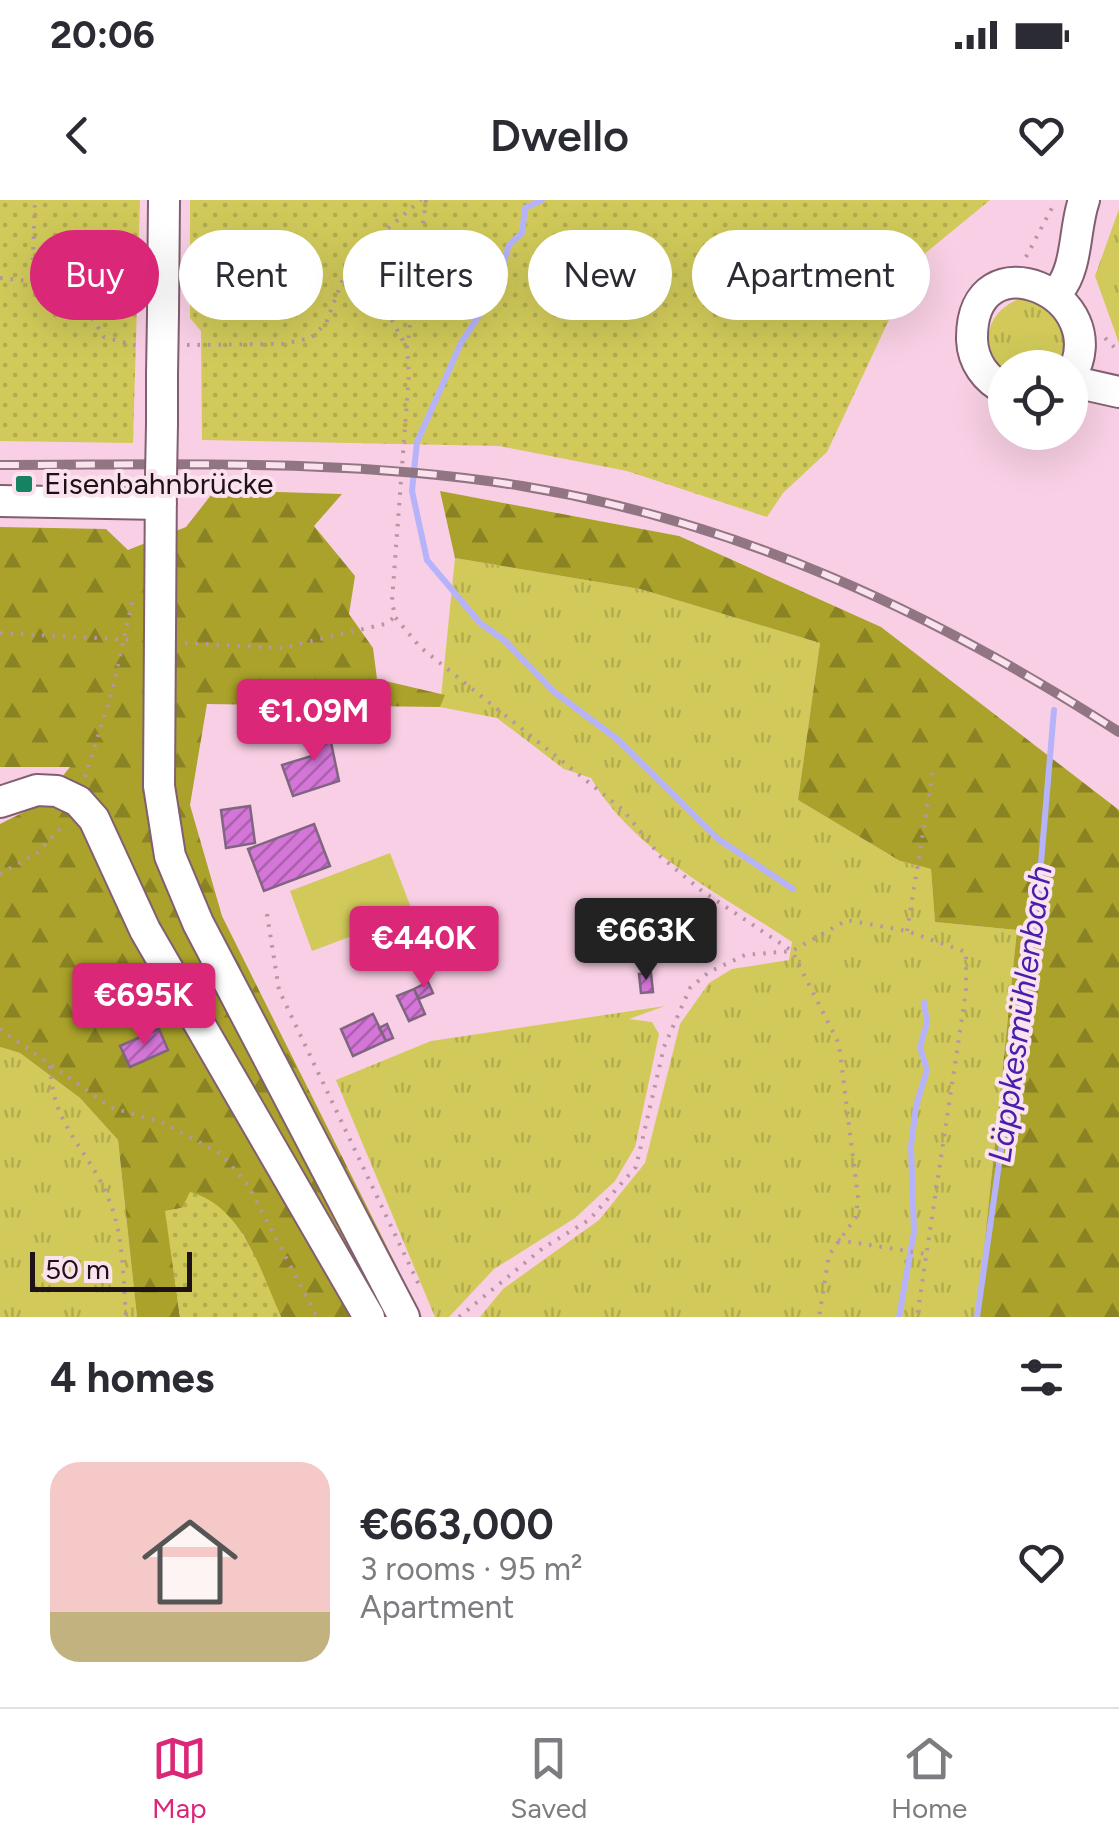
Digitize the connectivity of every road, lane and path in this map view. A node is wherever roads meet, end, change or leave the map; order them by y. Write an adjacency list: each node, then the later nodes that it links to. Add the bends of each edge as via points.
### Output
1 (35, 200): 5 (path)
2 (164, 200): 23 (street, bridge)
3 (424, 200): 6 (path); 16 (path)
4 (1080, 212): 10 (street, via 1067,281)
5 (34, 230)
6 (388, 230)
7 (343, 272): 15 (path, via 326,323 311,338)
8 (0, 278): 9 (path)
9 (30, 281)
10 (1046, 286): 13 (street, via 1084,322); 19 (street, via 998,290 976,318 972,343)
11 (95, 320): 14 (path, via 111,342)
12 (392, 320): 16 (path)
13 (1095, 344): 17 (path); 18 (street); 20 (street)
14 (150, 346)
15 (182, 346)
16 (407, 348): 26 (path)
17 (1119, 352)
18 (1088, 354)
19 (988, 373)
20 (1119, 374)
21 (1088, 384): 22 (street)
22 (1119, 392)
23 (161, 490): 24 (street); 29 (street)
24 (0, 500)
25 (136, 587): 28 (path)
26 (394, 617): 29 (path, via 281,648); 36 (path, via 420,647 622,810 702,891)
27 (0, 633): 28 (path)
28 (122, 639): 31 (path)
29 (158, 642): 41 (street, via 159,786 177,878)
30 (933, 771): 35 (path)
31 (78, 801): 32 (street, via 37,790); 33 (path, via 52,840); 44 (street, via 94,819 145,930)
32 (0, 802)
33 (0, 874)
34 (266, 914): 41 (path, via 279,990)
35 (907, 931): 36 (path, via 846,920); 40 (path, via 966,952 966,991)
36 (792, 951): 39 (path, via 843,1062 858,1198 856,1216); 45 (path, via 745,955 690,988 664,1047 636,1167 590,1220)
37 (0, 1029): 38 (path)
38 (50, 1066): 42 (path, via 56,1110 116,1218); 43 (path, via 112,1108 162,1122 221,1154 248,1185)
39 (838, 1240): 40 (path); 46 (path, via 826,1265)
40 (924, 1254): 47 (path)
41 (414, 1308)
42 (126, 1317)
43 (318, 1317)
44 (369, 1317)
45 (459, 1317)
46 (818, 1317)
47 (917, 1317)

